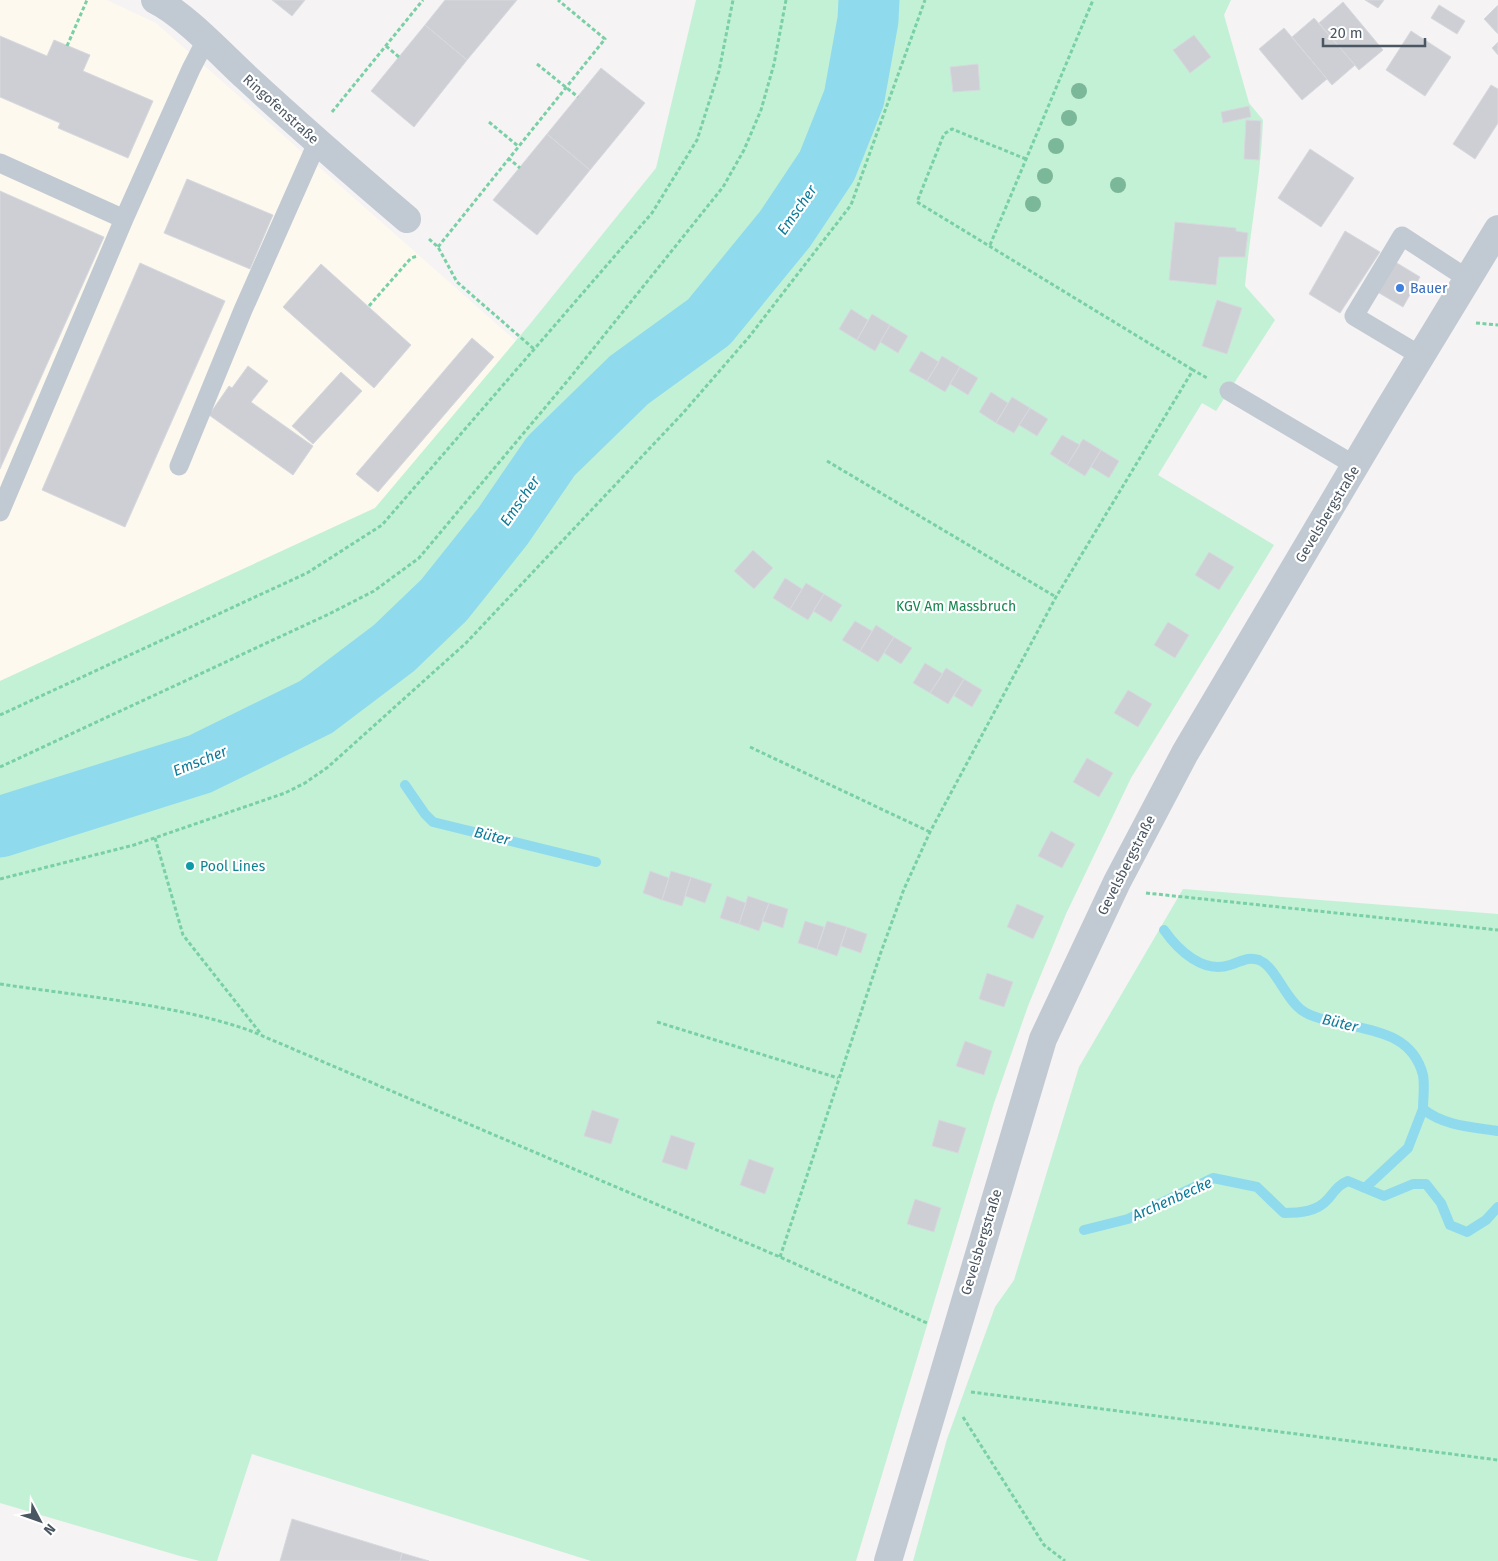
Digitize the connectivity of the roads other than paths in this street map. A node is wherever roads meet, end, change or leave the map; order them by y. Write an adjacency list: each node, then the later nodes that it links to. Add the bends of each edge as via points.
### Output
1 (163, 2): 2 (street, Ringofenstraße)
2 (206, 40): 3 (street, Ringofenstraße); 5 (lane)
3 (315, 140): 6 (street, Ringofenstraße); 11 (lane)
4 (0, 163): 5 (lane)
5 (124, 219): 13 (lane)
6 (406, 219)
7 (1498, 229): 8 (street, Gevelsbergstraße)
8 (1468, 278): 9 (street, Gevelsbergstraße); 9 (lane, via 1402,236 1354,316)
9 (1421, 356): 12 (street, Gevelsbergstraße)
10 (1229, 391): 12 (lane)
11 (179, 466)
12 (1356, 466): 14 (street, Gevelsbergstraße, via 1185,753 1116,882 1043,1039)
13 (0, 512)
14 (888, 1561)

